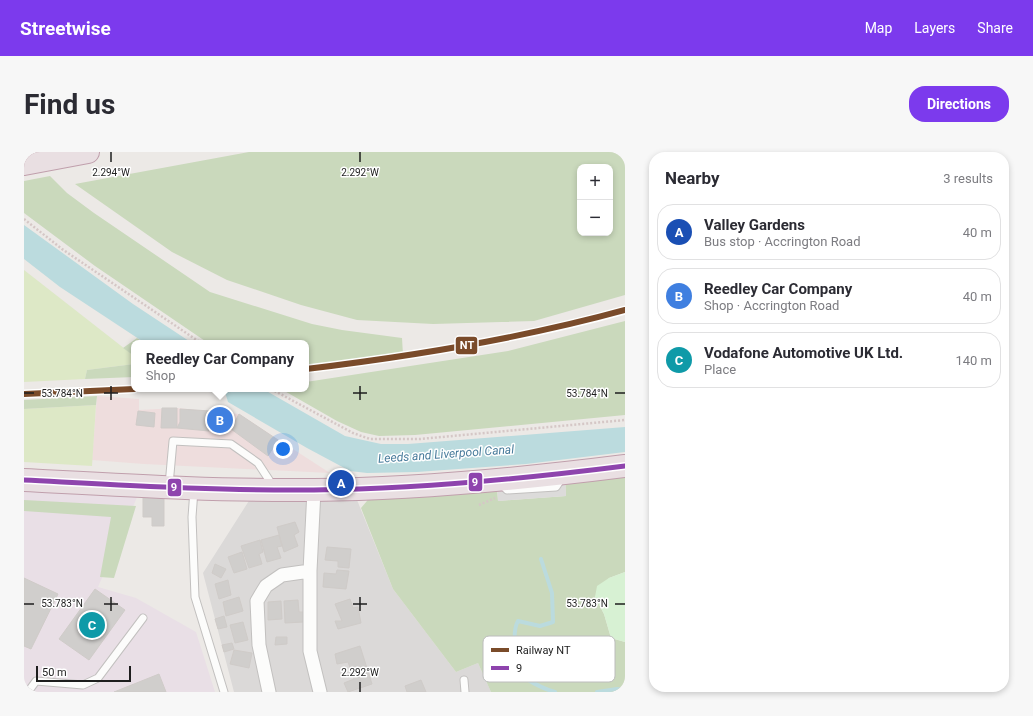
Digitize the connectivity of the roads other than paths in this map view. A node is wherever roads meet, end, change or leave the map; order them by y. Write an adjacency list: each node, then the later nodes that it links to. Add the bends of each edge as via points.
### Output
1 (80, 153): 2 (highway)
2 (24, 164)
3 (625, 466): 8 (highway, via 565,474 412,487)
4 (24, 480): 5 (highway)
5 (169, 487): 6 (highway); 7 (lane, via 174,442 231,444 258,463)
6 (195, 488): 7 (highway); 13 (lane, via 192,517 195,597)
7 (275, 489): 8 (highway)
8 (314, 490): 9 (street)
9 (310, 570): 14 (street, via 282,575 266,586 257,601 259,645); 15 (street, via 310,651)
10 (143, 618): 12 (lane, via 98,678 83,685 36,681)
11 (464, 680): 16 (lane)
12 (28, 692)
13 (224, 692)
14 (269, 692)
15 (320, 692)
16 (465, 692)

